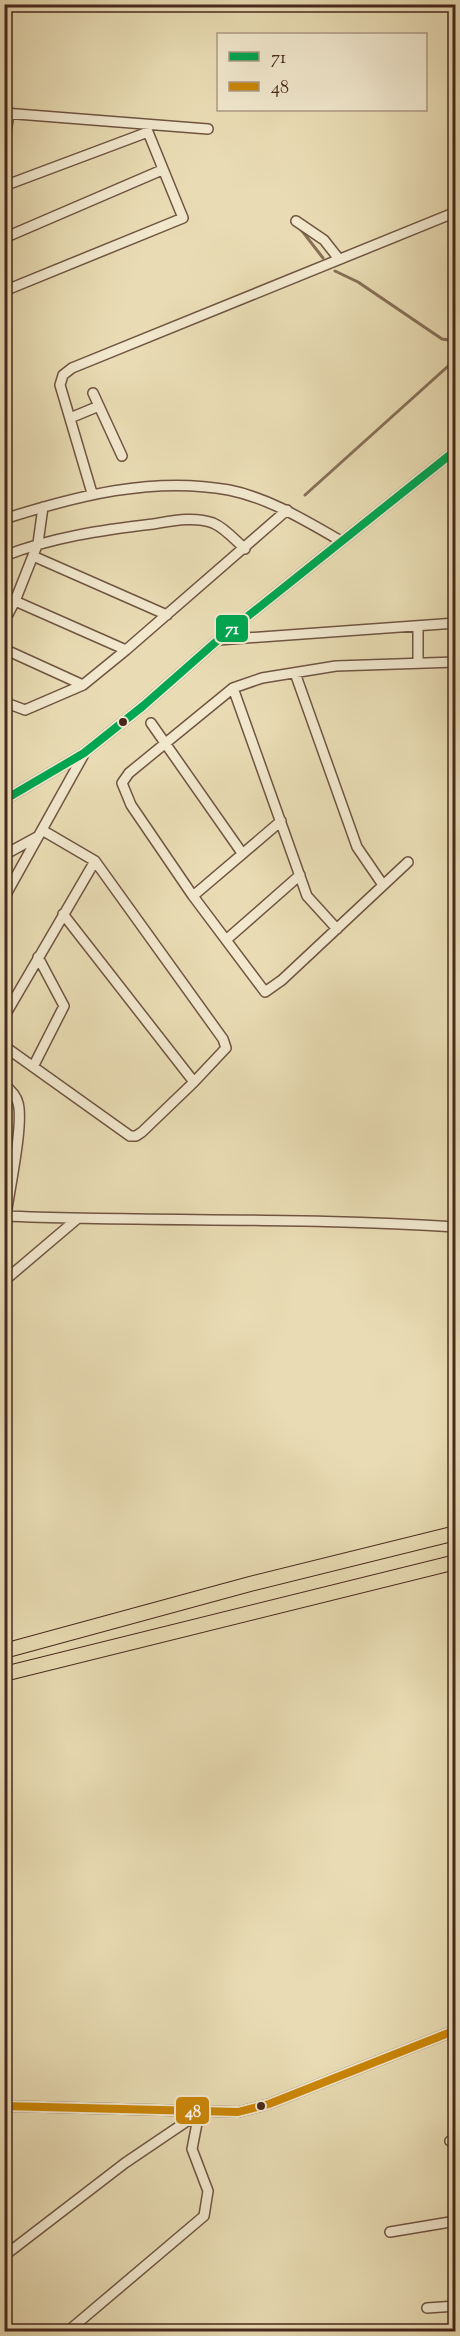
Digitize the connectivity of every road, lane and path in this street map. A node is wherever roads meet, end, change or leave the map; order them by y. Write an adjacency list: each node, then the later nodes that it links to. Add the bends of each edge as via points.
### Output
1 (7, 113): 2 (street); 3 (street)
2 (208, 129)
3 (4, 144)
4 (162, 170): 5 (street, via 148,132); 8 (street); 10 (street, via 183,218)
5 (4, 186)
6 (456, 212): 9 (street)
7 (296, 221): 9 (street, via 324,240)
8 (4, 238)
9 (339, 260): 13 (street, via 72,368 63,375 60,385)
10 (4, 291)
11 (93, 393): 12 (street)
12 (99, 406): 13 (street); 15 (street)
13 (70, 418): 16 (street)
14 (456, 450): 20 (street)
15 (122, 456)
16 (92, 494): 17 (street); 18 (street, via 176,485 230,490)
17 (43, 507): 19 (street); 21 (street)
18 (287, 510): 20 (street); 22 (street)
19 (4, 519)
20 (341, 540): 30 (street)
21 (38, 543): 22 (street, via 92,531 192,519 213,523); 23 (street); 24 (street)
22 (245, 549): 26 (street)
23 (4, 556)
24 (33, 556): 25 (street); 26 (street)
25 (15, 601): 27 (street); 32 (street)
26 (167, 615): 32 (street)
27 (4, 622)
28 (456, 623): 29 (street)
29 (418, 626): 30 (street); 34 (street)
30 (218, 640): 41 (street)
31 (4, 649): 36 (street)
32 (126, 651): 36 (street)
33 (456, 662): 34 (street)
34 (418, 663): 35 (street, via 336,666)
35 (295, 673): 37 (street); 50 (street, via 357,848)
36 (82, 685): 38 (street, via 25,710)
37 (233, 688): 40 (street); 43 (street)
38 (4, 702)
39 (151, 723): 40 (street)
40 (165, 743): 45 (street); 51 (street, via 122,783 131,805)
41 (84, 753): 42 (street); 44 (street)
42 (4, 800)
43 (281, 821): 45 (street); 49 (street)
44 (40, 833): 46 (street); 47 (street); 52 (street)
45 (242, 853): 51 (street)
46 (4, 855)
47 (95, 861): 53 (street); 60 (street, via 223,1040 226,1047)
48 (408, 862): 50 (street)
49 (300, 875): 54 (street, via 308,896); 55 (street)
50 (383, 885): 54 (street)
51 (193, 896): 55 (street)
52 (4, 898)
53 (63, 914): 56 (street); 60 (street)
54 (337, 929): 55 (street, via 265,992)
55 (226, 940)
56 (38, 957): 57 (street); 59 (street, via 64,1006)
57 (4, 1017)
58 (4, 1046): 59 (street)
59 (33, 1067): 60 (street, via 130,1136 142,1132)
60 (194, 1082)
61 (4, 1085): 62 (street, via 18,1103 19,1120)
62 (5, 1216): 63 (street)
63 (77, 1219): 64 (street); 65 (street)
64 (456, 1227)
65 (4, 1281)
66 (456, 1533): 68 (highway)
67 (456, 1562): 69 (highway)
68 (4, 1651)
69 (4, 1674)
70 (456, 2030): 72 (street, via 254,2110)
71 (4, 2106): 72 (street)
72 (199, 2113): 75 (street, via 124,2163); 78 (street, via 192,2149 208,2191 204,2216)
73 (456, 2221): 74 (street)
74 (390, 2232)
75 (4, 2256)
76 (456, 2306): 77 (street)
77 (428, 2308)
78 (67, 2331)

